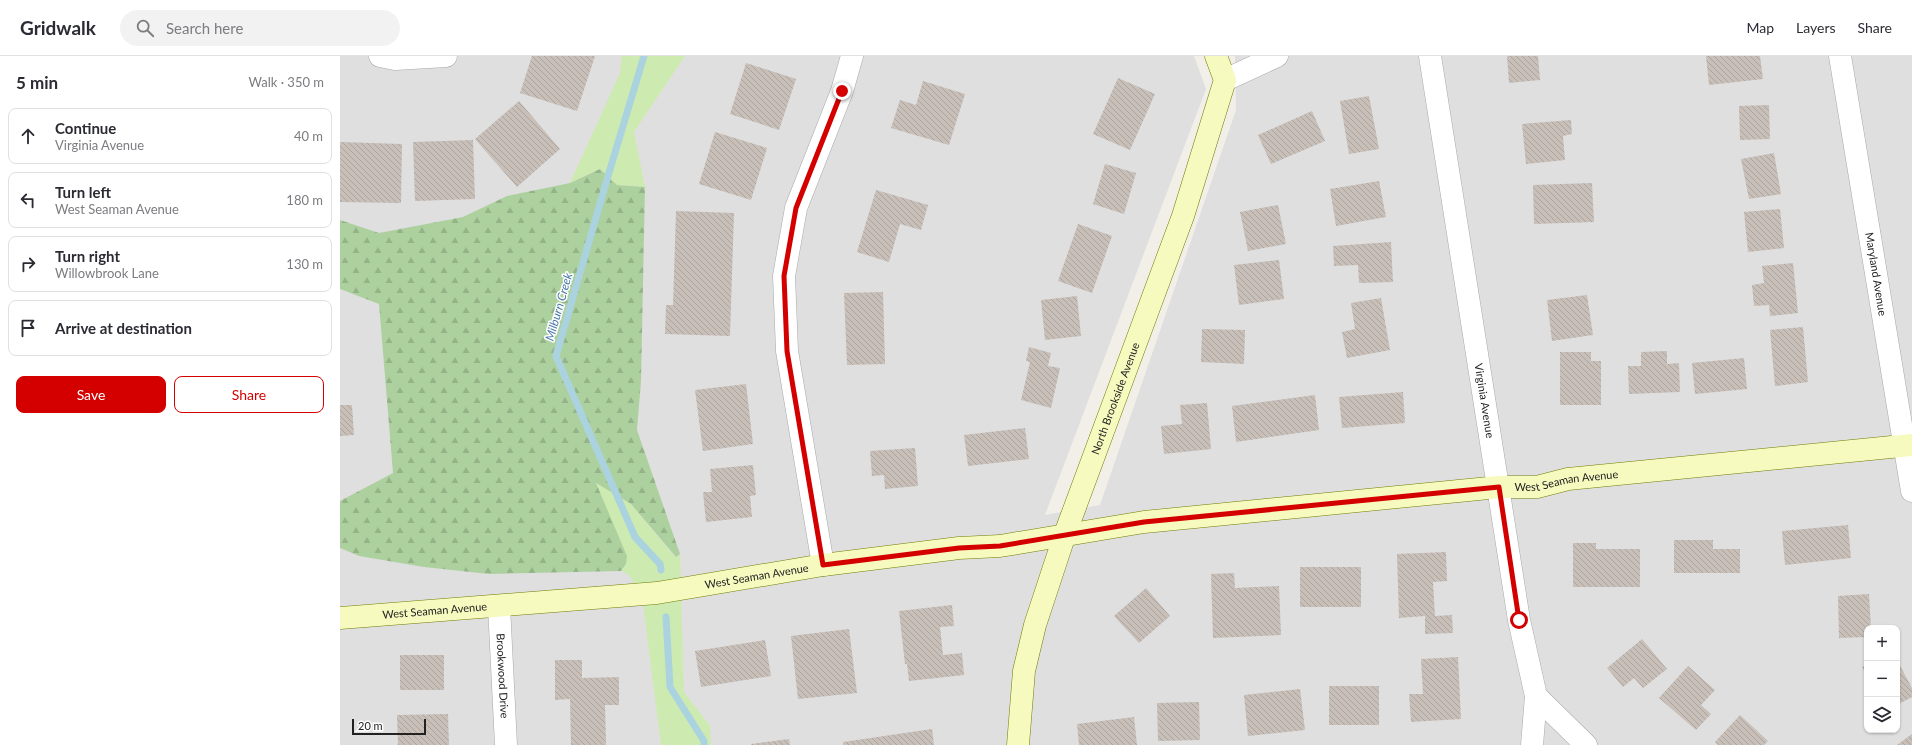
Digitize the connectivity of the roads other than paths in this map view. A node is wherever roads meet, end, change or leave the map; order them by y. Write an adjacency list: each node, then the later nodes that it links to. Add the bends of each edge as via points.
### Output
1 (380, 56): 2 (street, via 395,59)
2 (446, 56)
3 (852, 56): 13 (street, via 842,91 796,208 784,276 787,351)
4 (1216, 56): 8 (main road)
5 (1277, 56): 8 (street)
6 (1430, 56): 10 (street, Virginia Avenue)
7 (1840, 56): 9 (street, Maryland Avenue)
8 (1225, 80): 12 (main road, North Brookside Avenue, via 1183,216)
9 (1908, 445): 10 (main road, West Seaman Avenue, via 1568,479 1537,487); 11 (street, Maryland Avenue)
10 (1499, 487): 12 (main road, West Seaman Avenue, via 1144,522); 16 (street, Virginia Avenue, via 1519,620)
11 (1912, 491)
12 (1065, 534): 13 (main road, West Seaman Avenue, via 1000,546 959,548); 18 (main road, North Brookside Avenue, via 1035,625 1024,671)
13 (823, 565): 14 (main road, West Seaman Avenue, via 657,593)
14 (499, 606): 15 (main road, West Seaman Avenue); 17 (street, Brookwood Drive)
15 (340, 618)
16 (1536, 696): 19 (street, Virginia Avenue); 20 (street)
17 (506, 745)
18 (1018, 745)
19 (1532, 745)
20 (1586, 745)

